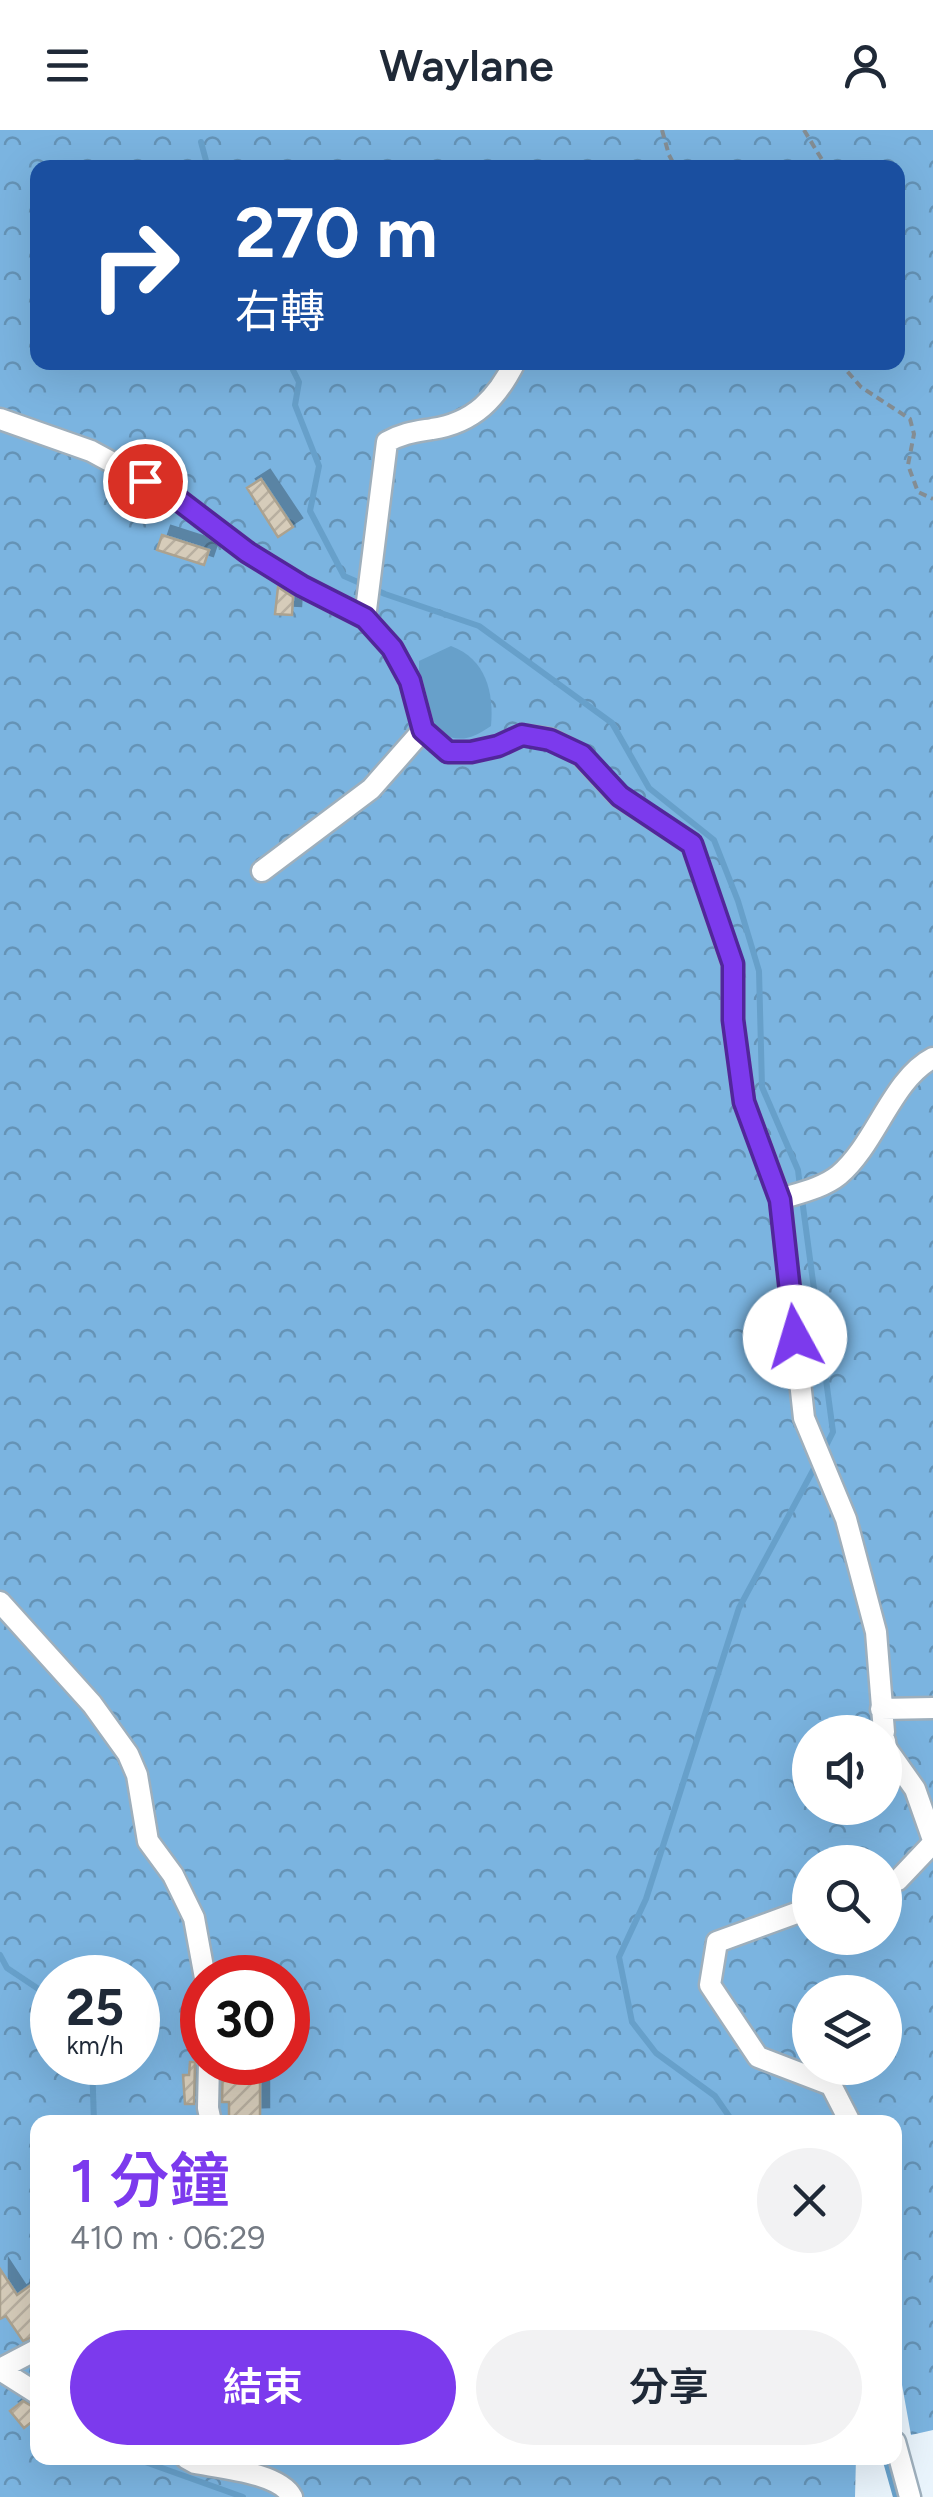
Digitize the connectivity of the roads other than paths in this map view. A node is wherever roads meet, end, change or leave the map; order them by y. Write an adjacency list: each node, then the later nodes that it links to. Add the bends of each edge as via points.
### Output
1 (512, 370): 3 (street, via 476,416 387,442)
2 (0, 419): 3 (street, via 91,451 172,495 302,586)
3 (366, 609): 4 (street, via 410,681)
4 (423, 730): 5 (street, via 371,789); 7 (street, via 448,752 498,746 522,735 550,740 582,755 620,796 692,844 733,964 744,1102)
5 (262, 870)
6 (933, 1058): 7 (street, via 918,1066 838,1175)
7 (780, 1200): 10 (street, via 804,1418 846,1519 866,1594 876,1632)
8 (0, 1602): 16 (street, via 128,1754 148,1841 194,1918)
9 (933, 1708): 10 (street)
10 (881, 1709): 11 (street)
11 (882, 1715)
12 (902, 1770): 13 (street)
13 (933, 1841): 14 (street)
14 (902, 1876)
15 (792, 1915): 19 (street, via 717,1942 710,1985 758,2058 831,2084)
16 (201, 1955)
17 (208, 2085): 18 (street)
18 (210, 2115)
19 (846, 2115)
20 (30, 2353): 21 (street)
21 (0, 2369): 22 (street)
22 (30, 2389)
23 (205, 2465): 25 (street, via 260,2476 288,2488)
24 (901, 2465): 26 (street)
25 (292, 2497)
26 (910, 2497)

